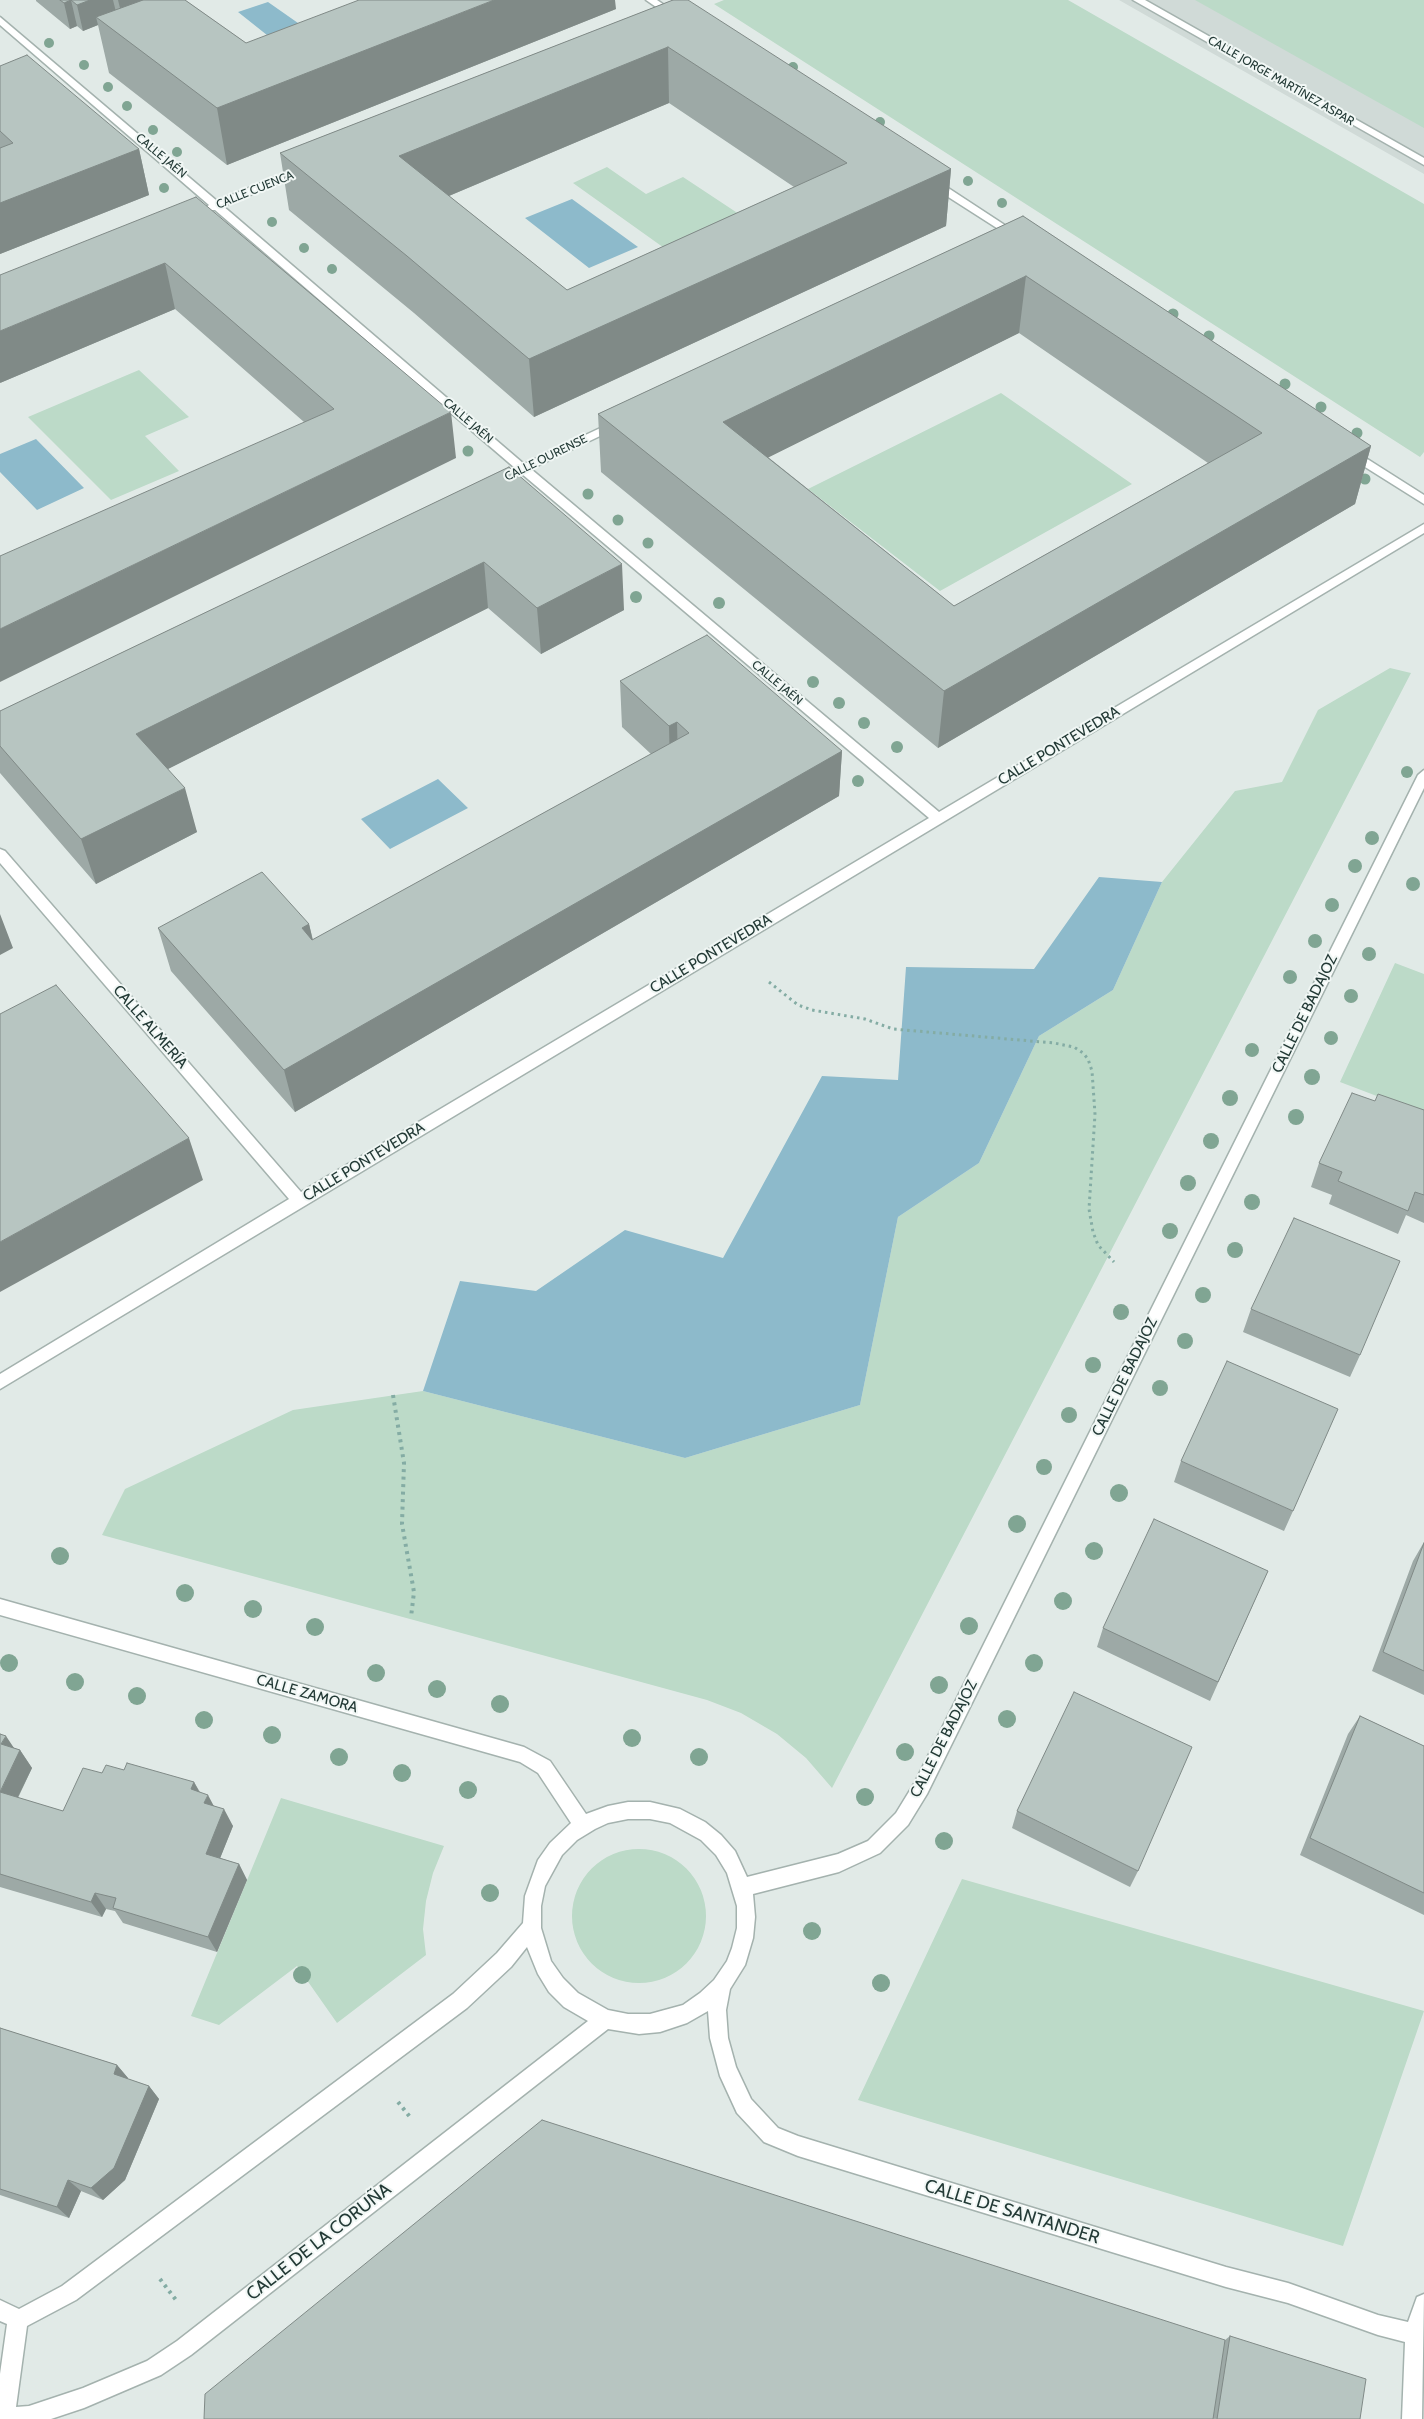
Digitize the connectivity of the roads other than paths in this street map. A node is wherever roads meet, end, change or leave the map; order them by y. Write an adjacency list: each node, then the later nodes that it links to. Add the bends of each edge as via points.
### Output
1 (651, 0): 4 (street)
2 (1138, 0): 5 (street, CALLE JORGE MARTÍNEZ ASPAR)
3 (0, 20): 8 (street, CALLE JAÉN)
4 (675, 20)
5 (1424, 162)
6 (310, 167): 8 (street, CALLE CUENCA)
7 (922, 176): 10 (street, via 1008,236)
8 (218, 205): 9 (street, CALLE CUENCA); 13 (street, CALLE JAÉN)
9 (200, 212)
10 (1029, 244)
11 (630, 417): 13 (street, CALLE OURENSE)
12 (1337, 444): 15 (street)
13 (523, 469): 14 (street, CALLE OURENSE); 18 (street, CALLE JAÉN)
14 (505, 477)
15 (1424, 500)
16 (1424, 528): 18 (street, CALLE PONTEVEDRA)
17 (1424, 775): 24 (street, CALLE DE BADAJOZ, via 921,1788 902,1818 874,1846 839,1863)
18 (938, 818): 20 (street, CALLE PONTEVEDRA)
19 (0, 854): 20 (street, CALLE ALMERÍA)
20 (299, 1200): 21 (street, CALLE PONTEVEDRA)
21 (0, 1382)
22 (0, 1607): 23 (street, CALLE ZAMORA, via 524,1755 544,1767)
23 (584, 1826): 24 (street, via 600,1817 629,1810 658,1810 683,1817 722,1846); 25 (street, via 554,1853 539,1879 532,1902)
24 (743, 1887): 26 (street, via 747,1916 744,1939 736,1962)
25 (532, 1926): 27 (street, via 536,1951 546,1974 562,1994 583,2009); 30 (street, via 504,1960 460,2002 69,2293 31,2315)
26 (722, 1983): 27 (street, via 704,2001 682,2015 657,2023 632,2024); 31 (street, CALLE DE SANTANDER, via 717,2010 719,2038 727,2070 744,2106 771,2135 798,2146)
27 (606, 2019): 32 (street, CALLE DE LA CORUÑA, via 184,2348 154,2368 84,2398 29,2416)
28 (1424, 2304): 31 (street)
29 (0, 2310): 30 (street)
30 (18, 2318): 32 (street)
31 (1414, 2334): 33 (street, via 1416,2357)
32 (5, 2419)
33 (1412, 2419)

